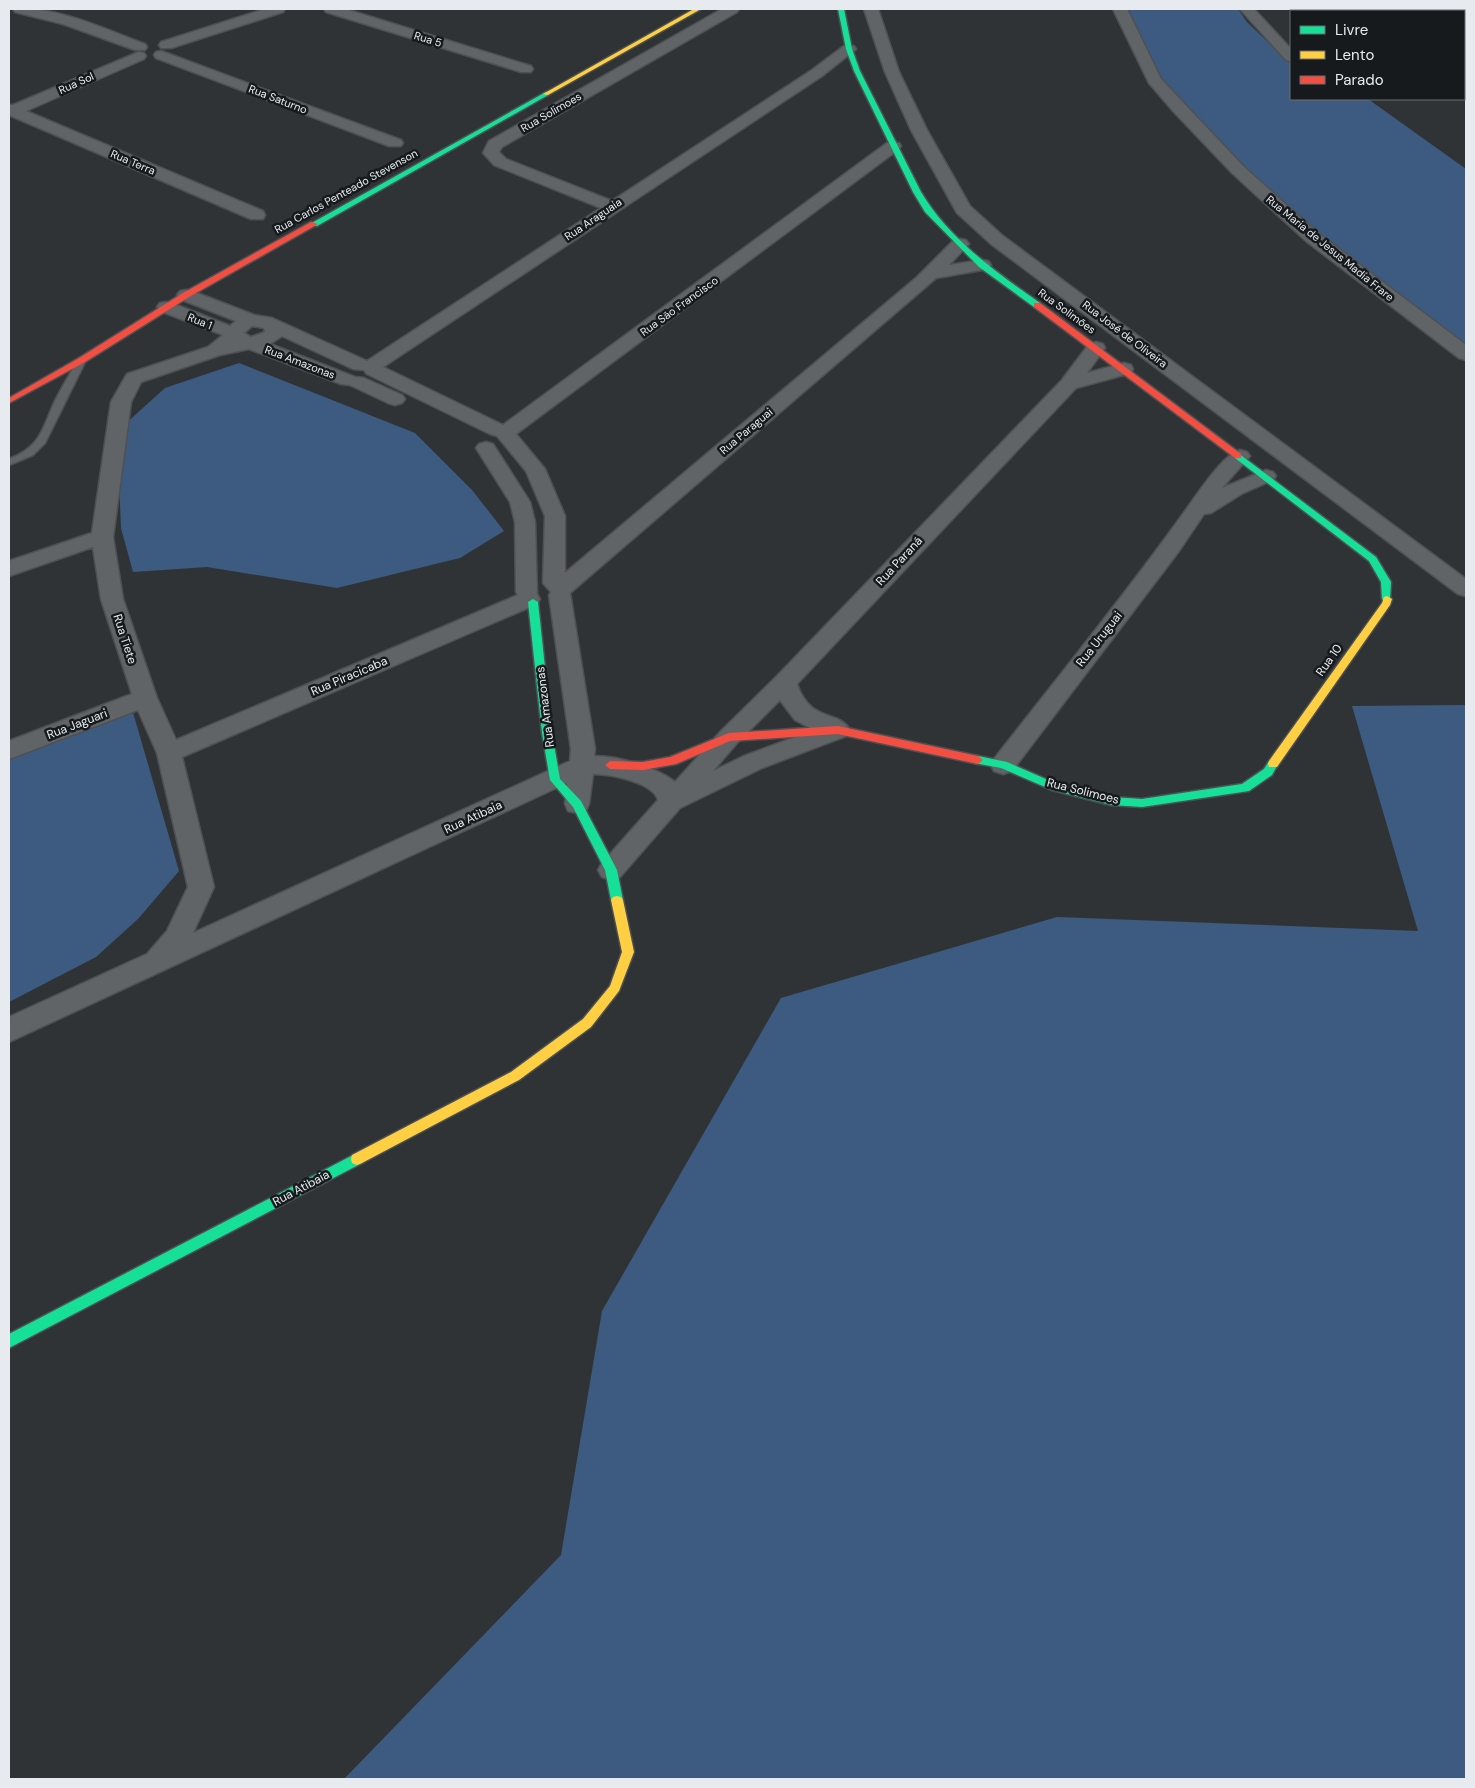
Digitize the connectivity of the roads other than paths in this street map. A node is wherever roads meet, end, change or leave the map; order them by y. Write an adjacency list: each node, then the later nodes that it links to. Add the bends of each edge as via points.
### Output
1 (20, 9): 12 (street, via 68,21)
2 (278, 9): 11 (street)
3 (330, 9): 14 (street, Rua 5)
4 (698, 9): 27 (street, Rua Carlos Penteado Stevenson)
5 (732, 9): 22 (street, Rua Solimoes, via 495,144 492,149 500,162)
6 (841, 9): 10 (street, Rua Solimões)
7 (871, 9): 49 (street, Rua José de Oliveira, via 892,72 963,209 997,240)
8 (1120, 9): 33 (street, Rua Maria de Jesus Madia Frare, via 1154,80 1238,170 1312,237)
9 (1247, 9): 13 (street)
10 (849, 49): 15 (street, Rua Solimões); 16 (street, Rua Araguaia)
11 (163, 50): 12 (street, via 152,43); 18 (street, Rua Saturno)
12 (139, 51): 17 (street, Rua Sol)
13 (1290, 56)
14 (526, 70)
15 (857, 71): 16 (street); 19 (street, Rua Solimões)
16 (816, 73): 22 (street, Rua Araguaia)
17 (11, 110): 23 (street, Rua Terra)
18 (395, 143)
19 (893, 146): 20 (street, Rua Solimões); 21 (street, Rua São Francisco)
20 (893, 170): 21 (street, Rua São Francisco); 24 (street, Rua Solimões)
21 (853, 178): 39 (street, Rua São Francisco)
22 (612, 206): 36 (street, Rua Araguaia)
23 (257, 215)
24 (960, 244): 25 (street, Rua Solimões); 26 (street, Rua Paraguai)
25 (982, 265): 26 (street); 32 (street, Rua Solimões)
26 (933, 273): 48 (street, Rua Paraguai)
27 (186, 295): 28 (street, Rua Carlos Penteado Stevenson); 29 (street, Rua 1)
28 (166, 308): 31 (street, Rua 1); 34 (street, Rua Carlos Penteado Stevenson)
29 (253, 321): 30 (street, Rua 1, via 263,320); 31 (street, via 242,324)
30 (274, 325): 31 (street, via 273,334 264,340); 36 (street, Rua Amazonas)
31 (242, 338): 36 (street, Rua Amazonas); 45 (street, Rua Tiete, via 215,351 134,378 121,402)
32 (1096, 348): 35 (street, Rua Solimões); 37 (street, Rua Paraná)
33 (1466, 354)
34 (82, 360): 38 (street, Rua Carlos Penteado Stevenson); 42 (lane, via 58,405 47,435 35,448)
35 (1124, 369): 37 (street, Rua Paraná); 41 (street, Rua Solimões)
36 (362, 373): 39 (street, Rua Amazonas); 40 (street, Rua Amazonas)
37 (1069, 384): 51 (street, Rua Paraná)
38 (9, 401)
39 (503, 434): 40 (street, Rua São Francisco, via 501,446); 48 (street, Rua Amazonas, via 535,469 555,516)
40 (481, 445): 50 (street, Rua Amazonas, via 520,502 525,522)
41 (1240, 456): 43 (street, Rua Solimões); 44 (street, Rua Uruguai, via 1214,485)
42 (9, 462)
43 (1266, 476): 44 (street, Rua Uruguai, via 1236,489); 46 (street, Rua Solimões)
44 (1195, 514): 58 (street, Rua Uruguai)
45 (102, 537): 47 (street); 52 (street, Rua Tiete, via 112,599)
46 (1373, 559): 60 (street, Rua 10, via 1386,582 1386,603)
47 (9, 569)
48 (558, 589): 50 (street, via 548,603); 59 (street, Rua Amazonas)
49 (1466, 589)
50 (530, 598): 56 (street, Rua Piracicaba); 61 (street, Rua Amazonas)
51 (785, 682): 53 (street, via 791,701 805,717); 54 (street, Rua Paraná)
52 (145, 698): 55 (street, Rua Jaguari); 56 (street, Rua Tiete)
53 (838, 730): 54 (street, Rua Solimoes); 58 (street, Rua Solimoes); 62 (street, via 754,762)
54 (729, 738): 57 (street, Rua Paraná, via 672,760 643,766); 62 (street, Rua Paraná)
55 (9, 750)
56 (169, 752): 65 (street, Rua Tiete, via 201,887 177,938)
57 (610, 764): 59 (street); 62 (street, via 658,782 667,789)
58 (1003, 764): 60 (street, Rua Solimoes, via 1052,786 1111,801 1142,803 1245,788)
59 (583, 765): 61 (street, Rua Atibaia); 63 (street, Rua Amazonas)
60 (1268, 772)
61 (555, 780): 63 (street); 65 (street, Rua Atibaia)
62 (672, 802): 64 (street, Rua Paraná)
63 (577, 804): 64 (street)
64 (611, 870): 67 (street, Rua Atibaia, via 628,952 615,988 587,1023 515,1076)
65 (151, 966): 66 (street, Rua Atibaia)
66 (9, 1030)
67 (9, 1342)

